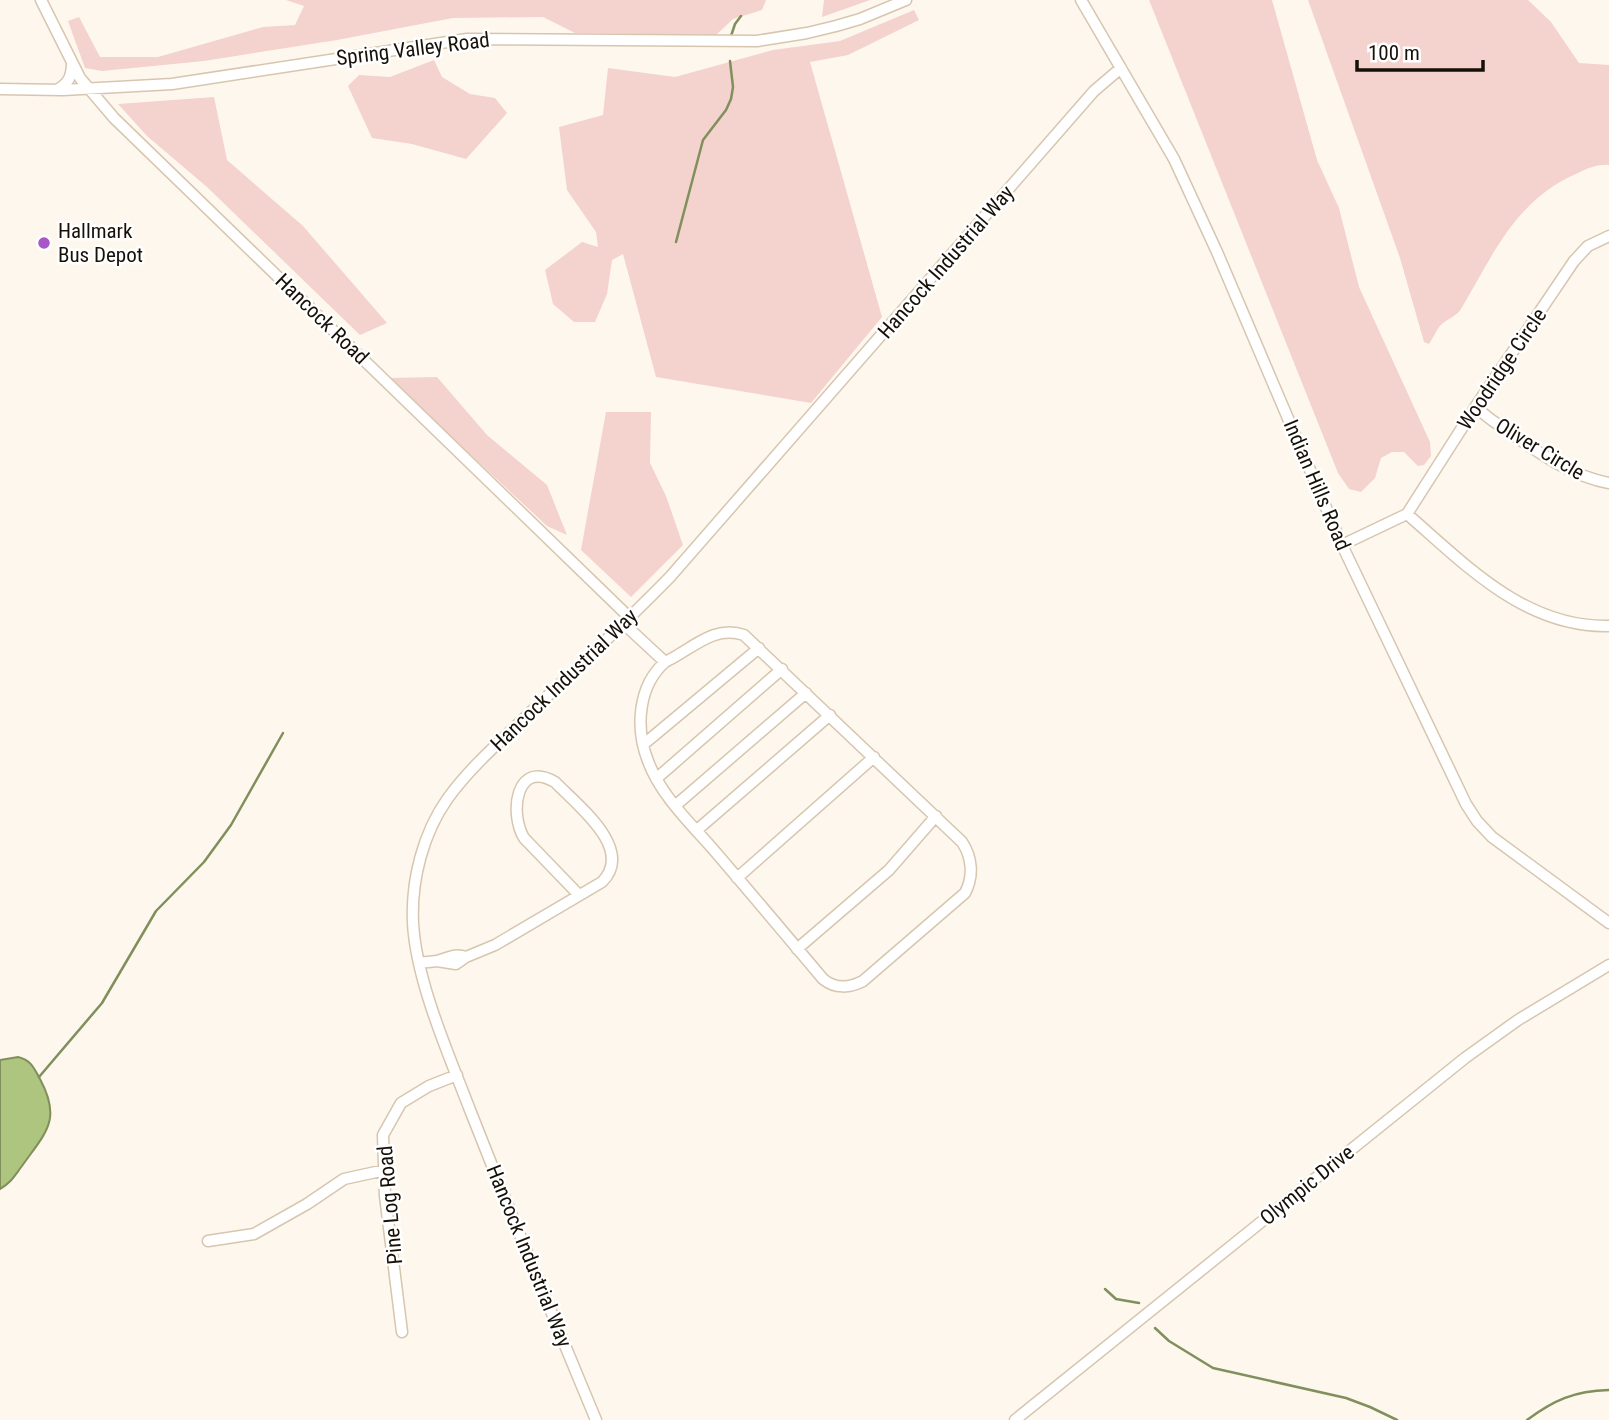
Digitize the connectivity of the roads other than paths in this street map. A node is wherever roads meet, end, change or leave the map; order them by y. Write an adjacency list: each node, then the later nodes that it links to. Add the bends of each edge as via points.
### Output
1 (41, 0): 4 (street, Hancock Road)
2 (906, 0): 7 (street, Spring Valley Road, via 836,26 757,41 467,39 212,78)
3 (1081, 0): 5 (street, Indian Hills Road)
4 (72, 62): 7 (street, Hancock Road); 8 (street, via 70,77)
5 (1121, 68): 13 (street, Indian Hills Road, via 1174,159); 14 (street, Hancock Industrial Way, via 1094,91)
6 (0, 89): 8 (street, Spring Valley Road)
7 (90, 89): 8 (street, Spring Valley Road); 14 (street, Hancock Road, via 138,142)
8 (55, 90)
9 (1609, 236): 10 (street, Woodridge Circle, via 1588,246 1574,261)
10 (1475, 407): 11 (street, Oliver Circle, via 1562,466); 12 (street, Woodridge Circle)
11 (1609, 483)
12 (1407, 514): 13 (street); 15 (street, via 1514,600 1555,620)
13 (1342, 545): 29 (street, Indian Hills Road, via 1477,821 1526,864)
14 (627, 621): 17 (street, Hancock Road); 31 (street, Hancock Industrial Way, via 471,769 447,799 424,848 414,886 413,925)
15 (1609, 626)
16 (759, 648): 17 (street, via 744,635 723,631); 18 (street); 21 (street)
17 (666, 662): 21 (street, via 645,691 641,710)
18 (782, 669): 19 (street); 23 (street)
19 (806, 693): 20 (street); 24 (street)
20 (830, 715): 22 (street); 26 (street)
21 (644, 744): 23 (street)
22 (874, 757): 25 (street); 27 (street)
23 (657, 778): 24 (street)
24 (676, 805): 26 (street)
25 (936, 816): 30 (street, via 883,876); 30 (street, via 967,849 971,868 965,893 854,986 828,983)
26 (697, 830): 27 (street)
27 (737, 878): 30 (street)
28 (579, 895): 28 (street, via 608,875 613,862 610,846 555,782 531,778 524,782 516,804 519,830); 31 (street, via 456,964)
29 (1609, 923)
30 (797, 949)
31 (419, 963): 33 (street, Hancock Industrial Way)
32 (1609, 965): 38 (street, Olympic Drive, via 1465,1058)
33 (457, 1075): 34 (street, Pine Log Road, via 401,1103 383,1135); 37 (street, Hancock Industrial Way)
34 (384, 1170): 35 (street, via 344,1179 254,1234); 36 (street, Pine Log Road)
35 (208, 1241)
36 (402, 1332)
37 (596, 1420)
38 (1015, 1420)

